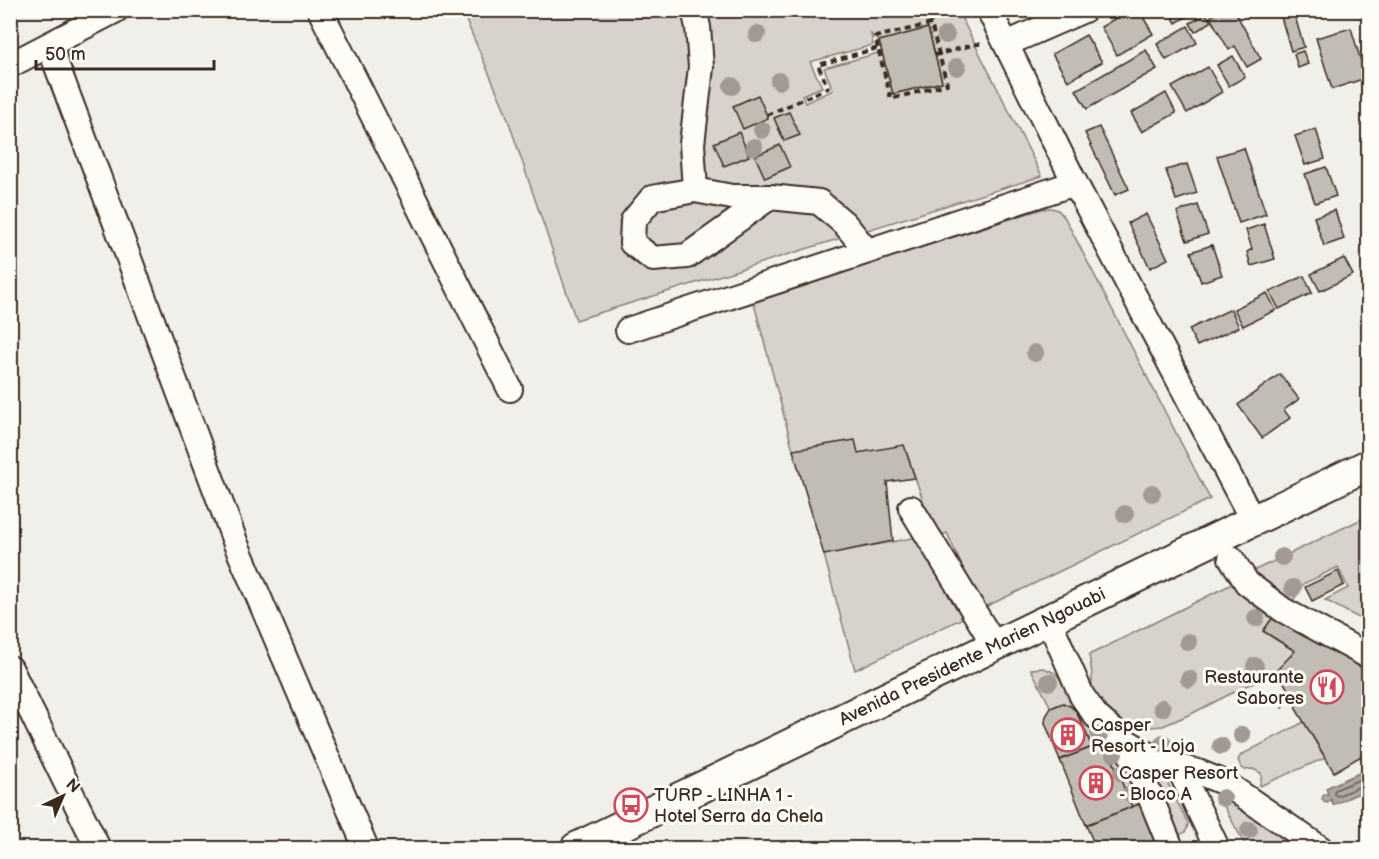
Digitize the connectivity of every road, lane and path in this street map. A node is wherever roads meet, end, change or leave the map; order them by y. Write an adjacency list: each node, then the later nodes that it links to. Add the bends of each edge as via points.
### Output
1 (116, 10): 7 (street)
2 (320, 10): 17 (street)
3 (694, 10): 13 (street, via 701,67 692,144)
4 (989, 10): 6 (street)
5 (1084, 10): 6 (street)
6 (1006, 44): 9 (path, via 976,44); 12 (street)
7 (49, 45): 10 (street); 31 (street, via 236,544)
8 (878, 48): 9 (path, via 875,37 931,24); 9 (path, via 891,99 947,84); 11 (path, via 818,65 828,88)
9 (937, 54)
10 (10, 65)
11 (766, 115)
12 (1076, 183): 15 (street); 20 (street)
13 (695, 190): 14 (street, via 732,197); 14 (street, via 652,198 633,221 632,243 653,259 687,256)
14 (770, 197): 15 (street, via 819,202 845,224)
15 (867, 251): 16 (street)
16 (628, 330)
17 (510, 388)
18 (1368, 465): 20 (main road, Avenida Presidente Marien Ngouabi)
19 (911, 508): 23 (street)
20 (1253, 521): 22 (main road, Avenida Presidente Marien Ngouabi)
21 (1231, 558): 24 (street, via 1247,583 1283,610)
22 (1049, 620): 23 (main road, Avenida Presidente Marien Ngouabi); 28 (street, via 1082,696 1096,716)
23 (994, 646): 32 (main road, Avenida Presidente Marien Ngouabi)
24 (1368, 656)
25 (10, 668): 30 (street)
26 (1277, 698): 27 (path)
27 (1283, 708)
28 (1124, 740): 29 (street); 33 (street)
29 (1179, 768): 34 (street); 35 (street, via 1225,783)
30 (98, 849)
31 (366, 849)
32 (576, 849)
33 (1171, 849)
34 (1215, 849)
35 (1320, 849)

